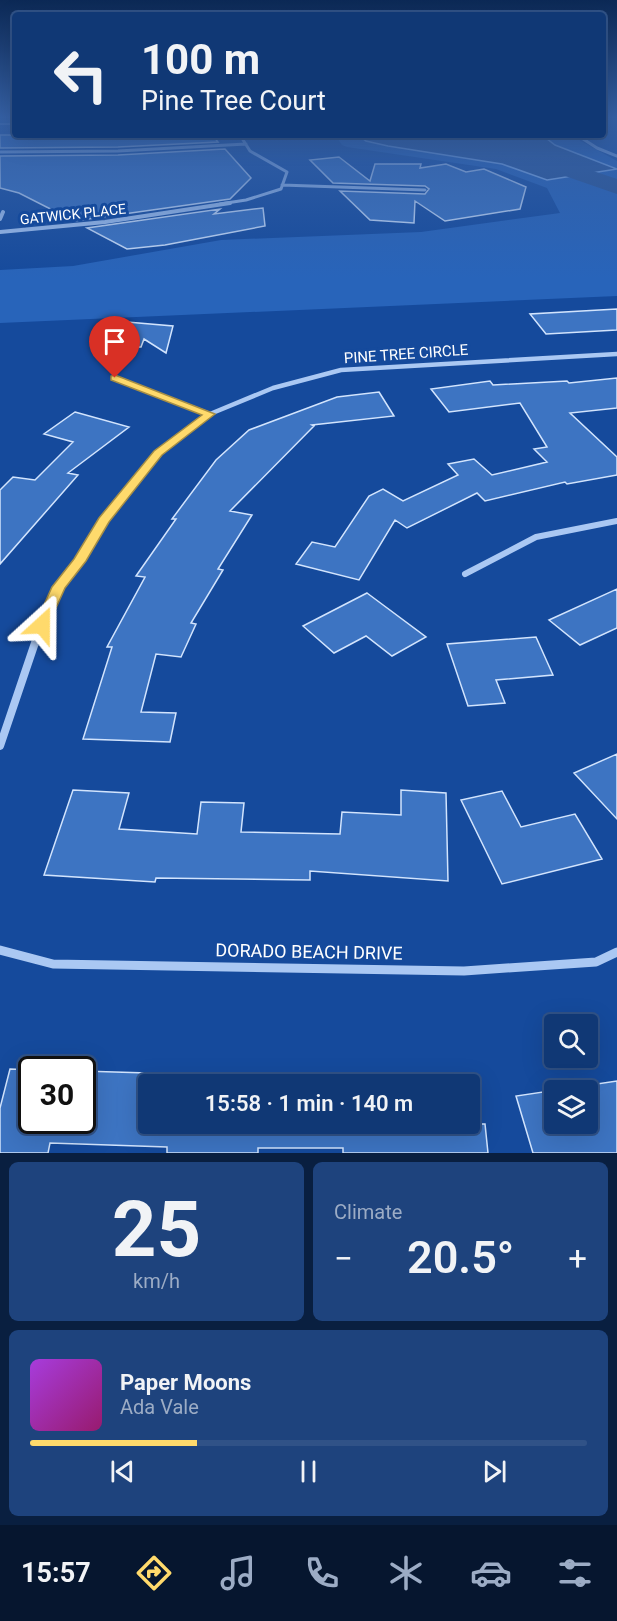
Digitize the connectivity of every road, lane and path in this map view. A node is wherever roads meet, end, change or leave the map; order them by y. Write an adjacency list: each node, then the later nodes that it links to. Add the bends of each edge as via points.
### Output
1 (287, 172): 2 (street)
2 (282, 185): 3 (street); 6 (street, GATWICK PLACE, via 272,193 246,200 105,222)
3 (424, 190)
4 (3, 212): 5 (street)
5 (0, 219)
6 (0, 232)
7 (617, 354): 9 (street, PINE TREE CIRCLE, via 341,370 273,388)
8 (115, 378): 9 (street)
9 (210, 414): 12 (street, PINE TREE CIRCLE, via 158,453 104,520 59,587 33,644)
10 (617, 521): 11 (street, via 536,537)
11 (465, 574)
12 (0, 746)
13 (0, 950): 14 (street, DORADO BEACH DRIVE, via 53,964 464,971 596,962)
14 (617, 952)

